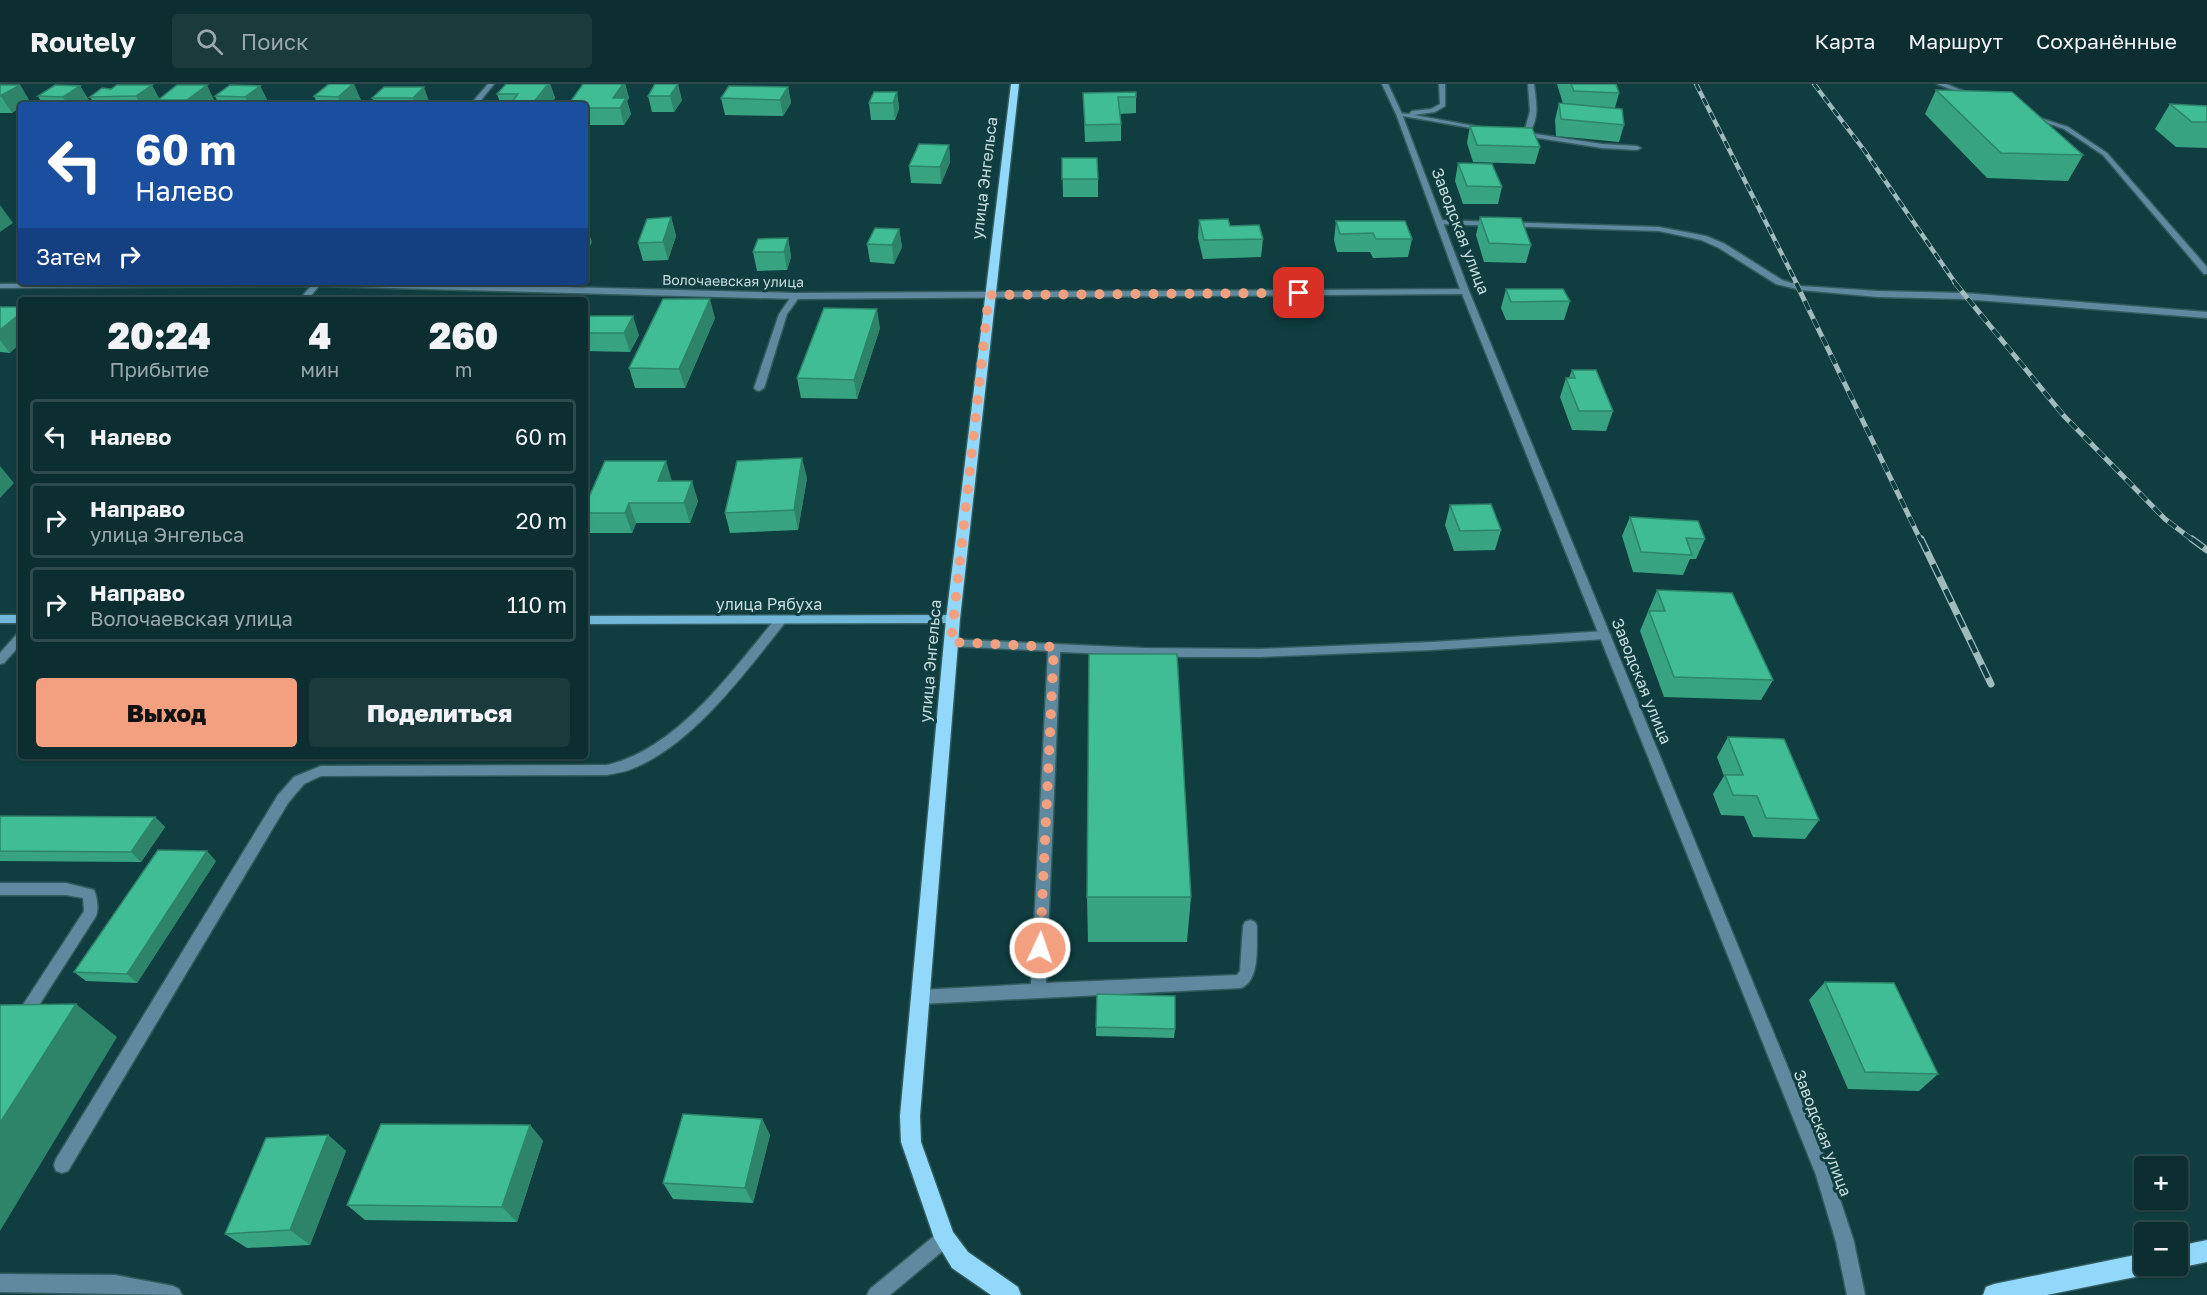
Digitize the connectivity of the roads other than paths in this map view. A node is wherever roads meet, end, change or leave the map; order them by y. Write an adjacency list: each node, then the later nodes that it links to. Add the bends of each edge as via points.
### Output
1 (491, 84): 8 (street)
2 (1015, 84): 22 (main road, улица Энгельса)
3 (1385, 84): 10 (street, Заводская улица)
4 (1442, 84): 10 (street, via 1445,101 1439,109)
5 (1531, 84): 13 (street, via 1533,120)
6 (1940, 84): 7 (street)
7 (1980, 98)
8 (476, 102)
9 (2015, 110): 16 (street, via 2066,128 2104,154)
10 (1399, 114): 11 (street); 15 (street, Заводская улица)
11 (1491, 130)
12 (1511, 133): 13 (street)
13 (1523, 135): 14 (street)
14 (1637, 148)
15 (1439, 222): 21 (street, Заводская улица); 25 (street, via 1679,232 1722,246 1779,282 1801,288)
16 (2207, 272)
17 (106, 285): 20 (street, Волочаевская улица)
18 (316, 285): 24 (street)
19 (392, 285): 23 (street, Волочаевская улица)
20 (0, 286)
21 (1466, 291): 22 (street, Волочаевская улица); 32 (street, Заводская улица)
22 (989, 295): 23 (street, Волочаевская улица); 29 (main road, улица Энгельса)
23 (796, 296): 26 (street, via 783,314)
24 (306, 297)
25 (2207, 315)
26 (759, 388)
27 (0, 619): 28 (main road)
28 (18, 619)
29 (953, 619): 31 (main road, улица Рябуха); 34 (main road, улица Энгельса)
30 (588, 620): 31 (main road, улица Рябуха)
31 (780, 621): 42 (street, via 700,710 658,750 632,766 607,770 321,771 299,780 283,799)
32 (1605, 635): 35 (street, via 1424,648 1260,653); 51 (street, Заводская улица, via 1824,1175 1845,1242)
33 (18, 640): 36 (street)
34 (951, 642): 35 (street); 40 (main road, улица Энгельса)
35 (1054, 647): 39 (street)
36 (0, 660)
37 (0, 889): 41 (street, via 66,889 89,894 91,912)
38 (1250, 926): 39 (street, via 1247,973 1241,981)
39 (1038, 990): 40 (street)
40 (920, 997): 43 (main road, улица Энгельса, via 911,1142)
41 (14, 1032)
42 (62, 1165)
43 (945, 1238): 48 (main road, улица Энгельса, via 960,1260); 50 (street)
44 (2207, 1251): 45 (main road)
45 (2188, 1255)
46 (2134, 1266): 52 (main road)
47 (0, 1282): 49 (street, via 115,1284)
48 (1004, 1293)
49 (173, 1295)
50 (876, 1295)
51 (1856, 1295)
52 (1994, 1295)

